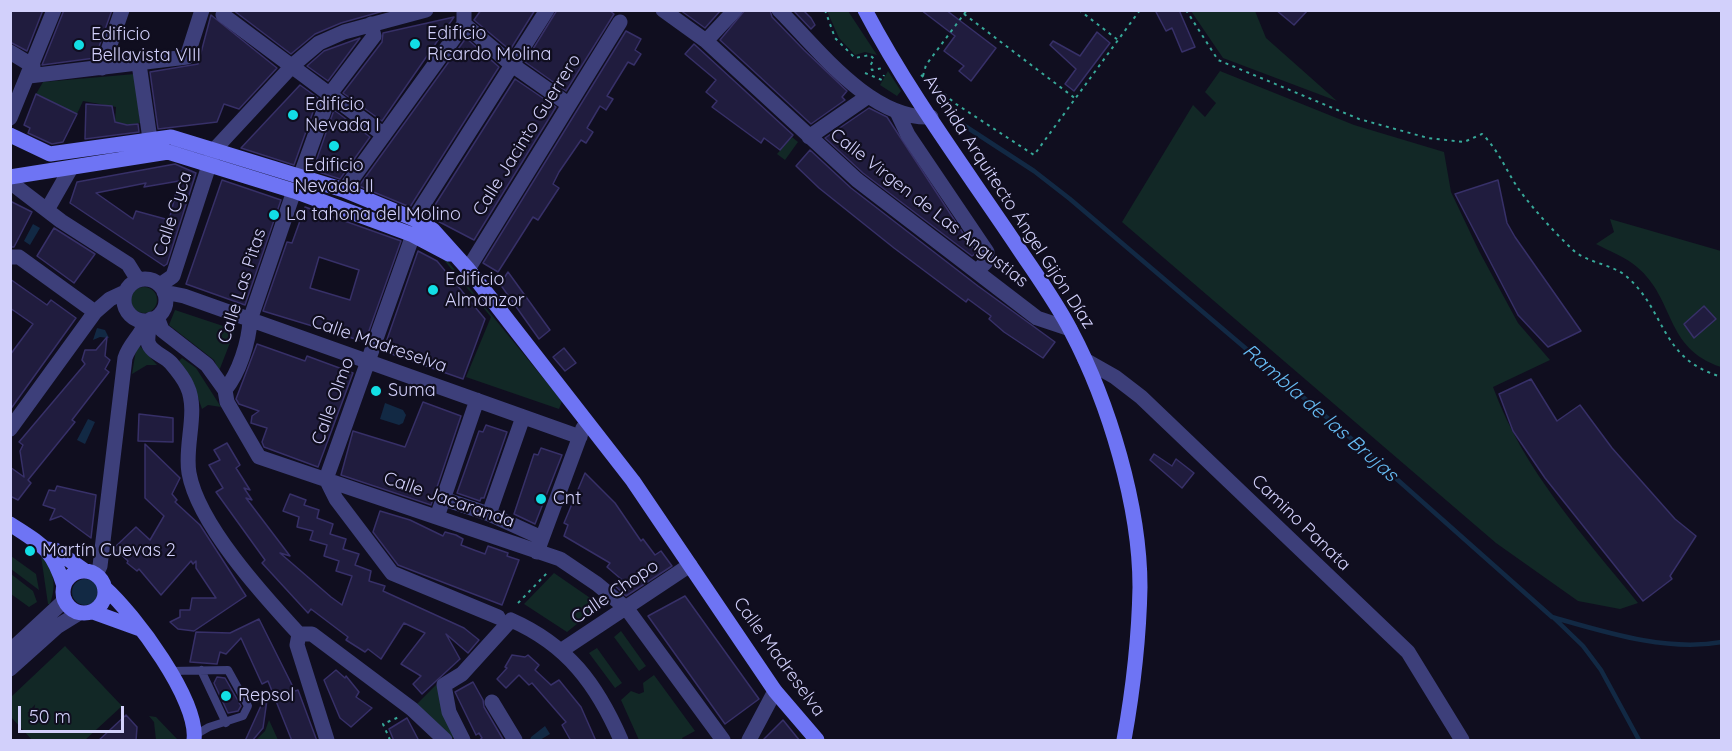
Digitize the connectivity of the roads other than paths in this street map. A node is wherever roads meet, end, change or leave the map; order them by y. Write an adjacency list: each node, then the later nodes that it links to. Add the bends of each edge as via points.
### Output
1 (54, 10): 20 (street)
2 (122, 10): 19 (street)
3 (202, 10): 16 (street, via 187,57)
4 (426, 10): 13 (street)
5 (547, 10): 17 (street)
6 (663, 10): 14 (street, Calle Virgen de Las Angustias)
7 (735, 10): 14 (street)
8 (779, 10): 22 (street)
9 (865, 10): 25 (street, Avenida Arquitecto Ángel Gijón Díaz)
10 (223, 15): 18 (street)
11 (464, 17): 17 (street); 28 (street)
12 (620, 22): 23 (street, Calle Jacinto Guerrero)
13 (371, 24): 18 (street, via 319,44); 21 (street, Calle Las Pitas, via 374,36)
14 (706, 41): 29 (street, Calle Virgen de Las Angustias)
15 (10, 52): 20 (street)
16 (139, 64): 19 (street); 30 (street)
17 (511, 64): 23 (street); 37 (street)
18 (293, 65): 21 (street); 31 (street)
19 (102, 68): 20 (street)
20 (31, 71): 26 (street)
21 (330, 94): 28 (street); 34 (street, Calle Las Pitas)
22 (867, 97): 24 (street); 29 (street)
23 (568, 104): 41 (street, Calle Jacinto Guerrero)
24 (897, 112): 25 (street); 39 (street, via 908,135)
25 (931, 117): 47 (street, Avenida Arquitecto Ángel Gijón Díaz)
26 (10, 118)
27 (10, 135): 30 (street, via 50,154)
28 (384, 135): 35 (street)
29 (809, 137): 42 (street, Calle Virgen de Las Angustias, via 856,180)
30 (150, 139): 31 (street, via 171,137)
31 (212, 157): 32 (street, via 168,152); 34 (street); 45 (street, Calle Cyca, via 172,276)
32 (70, 168): 33 (street); 36 (street)
33 (10, 178): 36 (street)
34 (297, 184): 35 (street); 38 (street); 51 (street, Calle Las Pitas)
35 (344, 190): 37 (street)
36 (47, 210): 43 (street, via 128,264)
37 (414, 219): 41 (street, via 433,230)
38 (413, 235): 41 (street, via 439,247); 54 (street, Calle Olmo)
39 (987, 252): 42 (street, via 986,262); 44 (street, via 997,268)
40 (10, 257): 49 (street, via 19,257)
41 (468, 269): 58 (street, Calle Madreselva)
42 (977, 271): 44 (street, Calle Virgen de Las Angustias)
43 (138, 280): 45 (street, via 150,279); 46 (street)
44 (992, 283): 48 (street, Calle Virgen de Las Angustias)
45 (162, 288): 50 (street, via 165,306); 51 (street, Calle Madreselva)
46 (125, 292): 49 (street); 50 (street, via 128,312 133,317)
47 (1049, 294): 48 (street, via 1043,306 1033,311); 52 (street, Avenida Arquitecto Ángel Gijón Díaz)
48 (1024, 309): 52 (street, Calle Virgen de Las Angustias, via 1036,318)
49 (95, 312): 59 (street)
50 (152, 319): 55 (street, Calle Jacaranda, via 207,365); 69 (street, via 129,346 125,358 100,566); 76 (street, via 148,342 151,348 170,362 188,387 188,469 193,494 212,526)
51 (250, 320): 54 (street, Calle Madreselva); 55 (street, Calle Las Pitas, via 235,372)
52 (1070, 329): 53 (street, Avenida Arquitecto Ángel Gijón Díaz)
53 (1085, 360): 94 (street, Avenida Arquitecto Ángel Gijón Díaz, via 1114,436 1125,479 1139,574 1137,647); 95 (street, Camino Panata, via 1141,397 1408,652)
54 (369, 361): 56 (street, Calle Madreselva); 61 (street, Calle Olmo)
55 (225, 390): 61 (street, Calle Jacaranda, via 227,402 259,457)
56 (477, 400): 57 (street, Calle Madreselva); 62 (street)
57 (523, 417): 60 (street, Calle Madreselva); 63 (street)
58 (586, 420): 60 (street); 68 (street, Calle Madreselva)
59 (10, 429)
60 (580, 437): 66 (street)
61 (326, 478): 64 (street, Calle Jacaranda); 74 (street, via 336,499 392,573)
62 (444, 499): 63 (street, Calle Jacaranda); 64 (street)
63 (489, 514): 66 (street, Calle Jacaranda)
64 (437, 517): 66 (street, Calle Jacaranda)
65 (10, 524): 67 (street)
66 (540, 545): 72 (street, Calle Jacaranda)
67 (47, 549): 69 (street, via 55,550); 71 (street, via 56,562)
68 (690, 565): 72 (street, Calle Chopo); 82 (street, Calle Madreselva)
69 (90, 573): 70 (street); 71 (street, via 72,575)
70 (105, 588): 73 (street, via 104,602); 75 (street)
71 (64, 593): 73 (street, via 68,606); 78 (street)
72 (627, 609): 77 (street, Calle Chopo); 91 (street, Calle Jacaranda)
73 (86, 612): 75 (street); 79 (street, via 58,626)
74 (498, 617)
75 (140, 629): 81 (street)
76 (299, 634): 86 (street, via 297,645); 87 (street, via 312,634 413,711)
77 (562, 650): 88 (street, via 511,620 462,674 444,685 449,712); 90 (street, via 605,704)
78 (10, 651)
79 (10, 669)
80 (201, 670): 81 (lane); 84 (lane); 84 (lane, via 228,670 248,706 246,712)
81 (170, 671): 85 (street)
82 (775, 691): 92 (street); 93 (street, Calle Madreselva)
83 (492, 702): 89 (street)
84 (226, 723): 85 (lane, via 208,727)
85 (198, 739)
86 (327, 741)
87 (445, 741)
88 (463, 741)
89 (514, 741)
90 (621, 741)
91 (723, 741)
92 (748, 741)
93 (817, 741)
94 (1124, 741)
95 (1462, 741)

